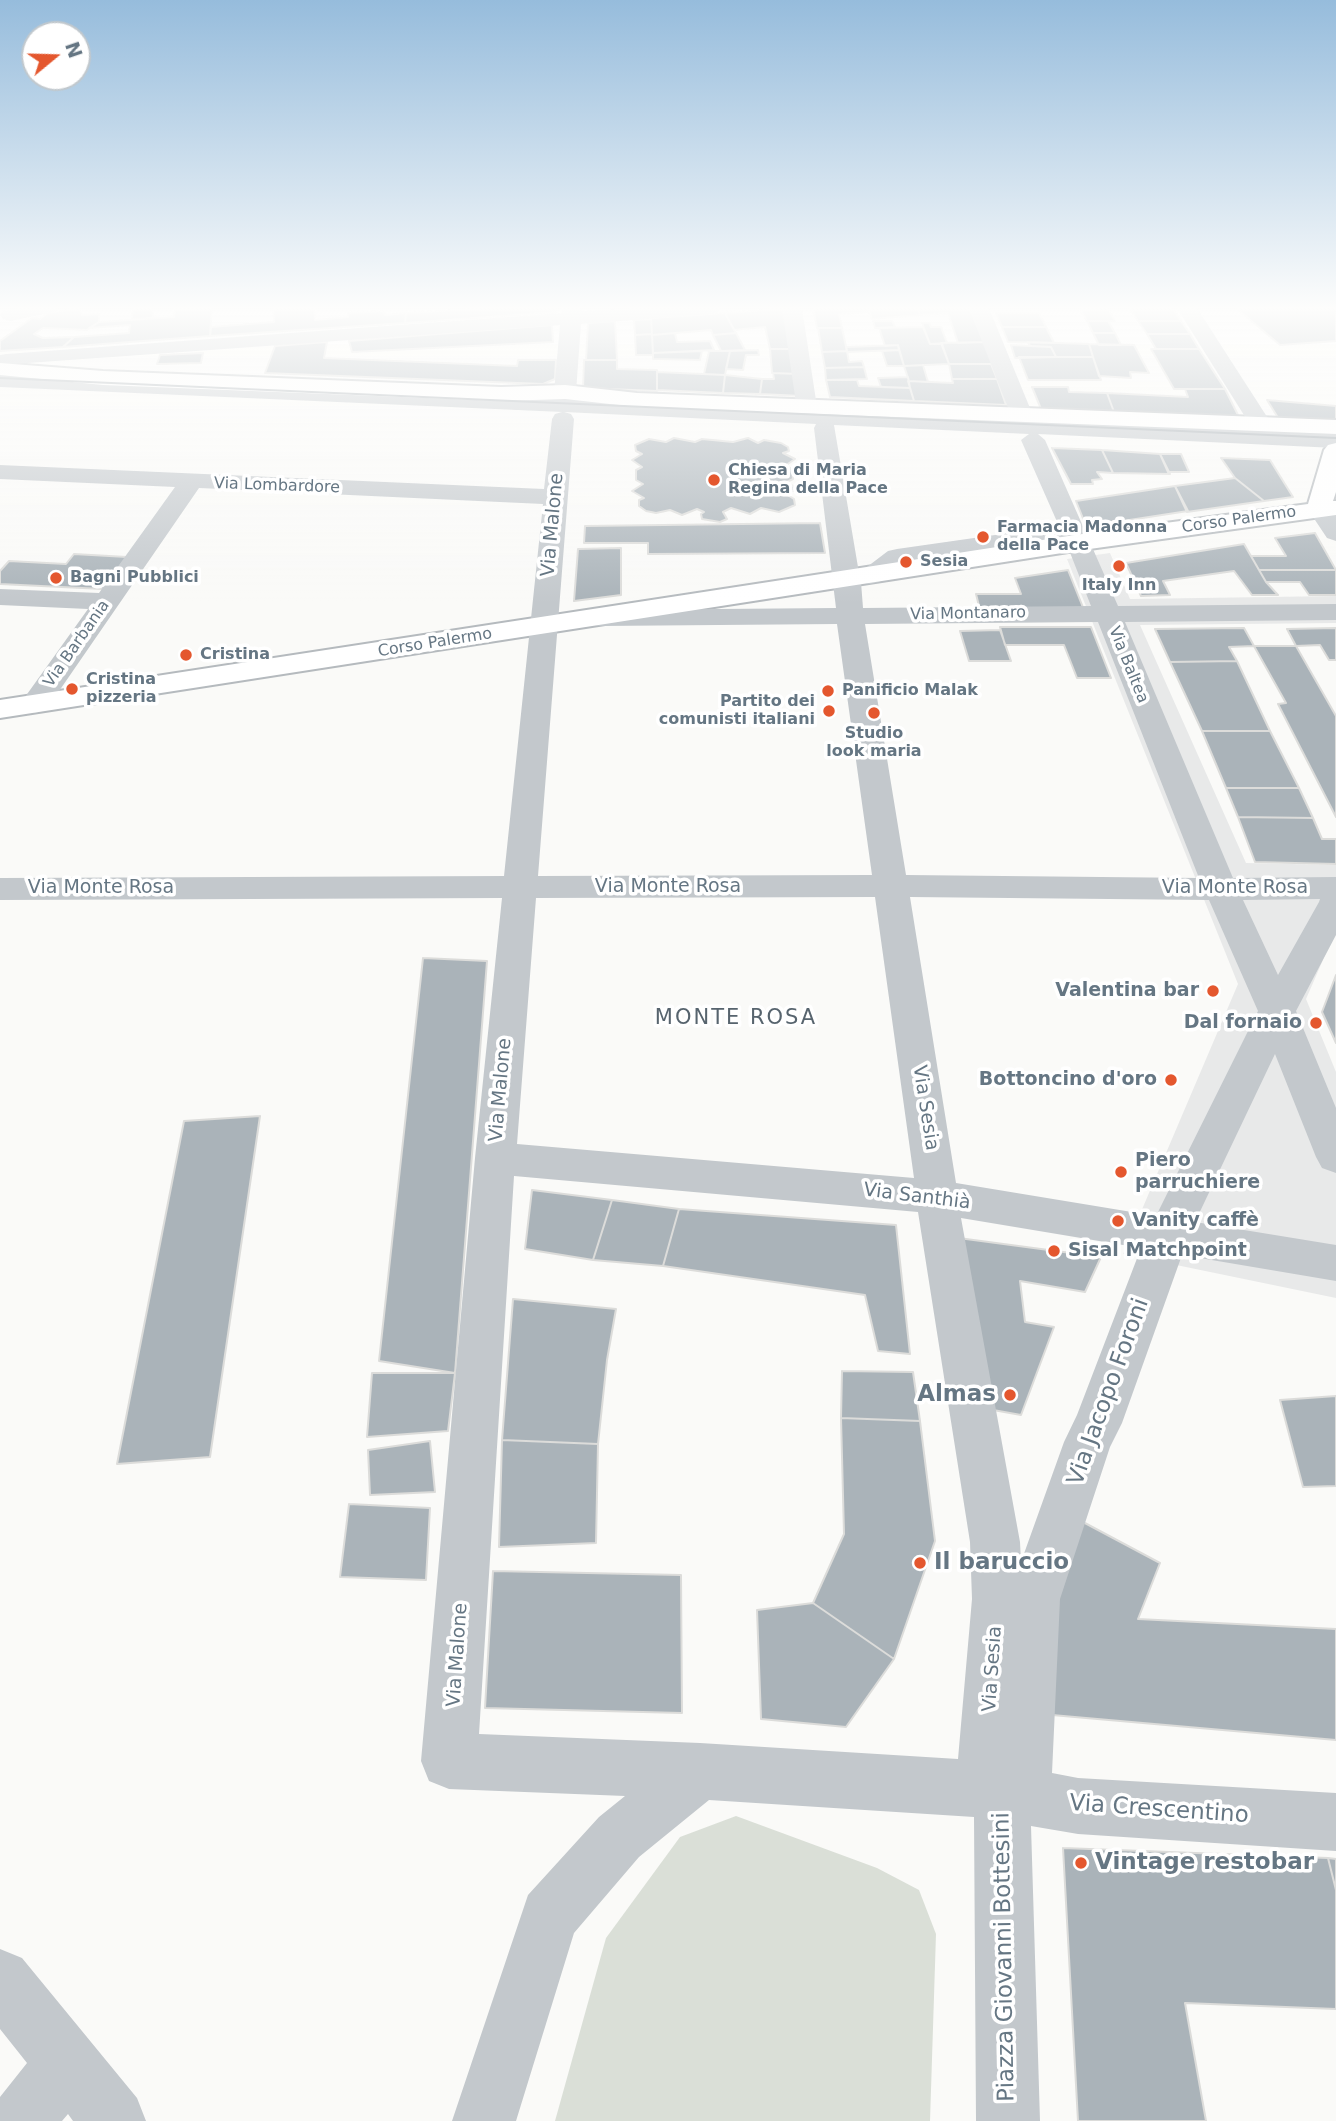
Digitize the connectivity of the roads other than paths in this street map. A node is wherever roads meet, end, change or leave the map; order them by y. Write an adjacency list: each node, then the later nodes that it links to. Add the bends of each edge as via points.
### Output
1 (564, 406): 16 (street, Via Malone)
2 (356, 407): 3 (main road)
3 (475, 407)
4 (563, 407): 13 (street)
5 (571, 407): 11 (main road, via 657,419)
6 (806, 407): 9 (main road)
7 (1019, 407): 9 (street)
8 (1250, 407): 10 (street)
9 (1021, 413): 10 (main road)
10 (1260, 423): 13 (main road)
11 (825, 428): 12 (main road); 20 (street, Via Sesia, via 842,558)
12 (1033, 440): 13 (main road); 19 (street, Via Baltea)
13 (1336, 444): 17 (main road)
14 (0, 472): 15 (street, Via Lombardore)
15 (191, 482): 16 (street, Via Lombardore); 22 (street, Via Barbania)
16 (555, 497): 25 (street, Via Malone)
17 (1327, 508): 18 (street); 19 (main road, Corso Palermo)
18 (1336, 533)
19 (1077, 543): 20 (main road, Corso Palermo); 23 (street, Via Baltea)
20 (856, 590): 23 (street, Via Montanaro); 25 (main road, Corso Palermo); 28 (street, Via Sesia)
21 (0, 597): 22 (street)
22 (106, 602): 26 (street, Via Barbania)
23 (1107, 612): 24 (street, Via Montanaro); 32 (street, Via Baltea)
24 (1336, 612)
25 (546, 626): 26 (main road, Corso Palermo); 29 (street, Via Malone)
26 (35, 704): 27 (main road, Corso Palermo)
27 (0, 709)
28 (891, 886): 29 (street, Via Monte Rosa); 32 (street, Via Monte Rosa); 37 (street, Via Sesia)
29 (520, 888): 31 (street, Via Monte Rosa); 36 (street, Via Malone)
30 (1336, 888): 32 (street, Via Monte Rosa)
31 (0, 889)
32 (1221, 889): 34 (street, Via Baltea)
33 (1336, 902): 34 (street, Via Jacopo Foroni)
34 (1278, 1011): 35 (street, Via Baltea); 38 (street, Via Jacopo Foroni)
35 (1336, 1157)
36 (495, 1158): 37 (street, Via Santhià); 40 (street, Via Malone)
37 (938, 1197): 38 (street, Via Santhià); 42 (street, Via Sesia, via 995,1542)
38 (1167, 1236): 39 (street, Via Santhià); 42 (street, Via Jacopo Foroni, via 1034,1599)
39 (1336, 1263)
40 (449, 1761): 41 (street, Piazza Giovanni Bottesini)
41 (700, 1771): 42 (street, Piazza Giovanni Bottesini); 48 (street, via 619,1837 549,1916)
42 (1003, 1792): 43 (street, Via Crescentino, via 1078,1806); 49 (street, Piazza Giovanni Bottesini)
43 (1336, 1822)
44 (0, 1980): 45 (street)
45 (67, 2063): 46 (street); 47 (street)
46 (22, 2121)
47 (114, 2121)
48 (484, 2121)
49 (1008, 2121)

